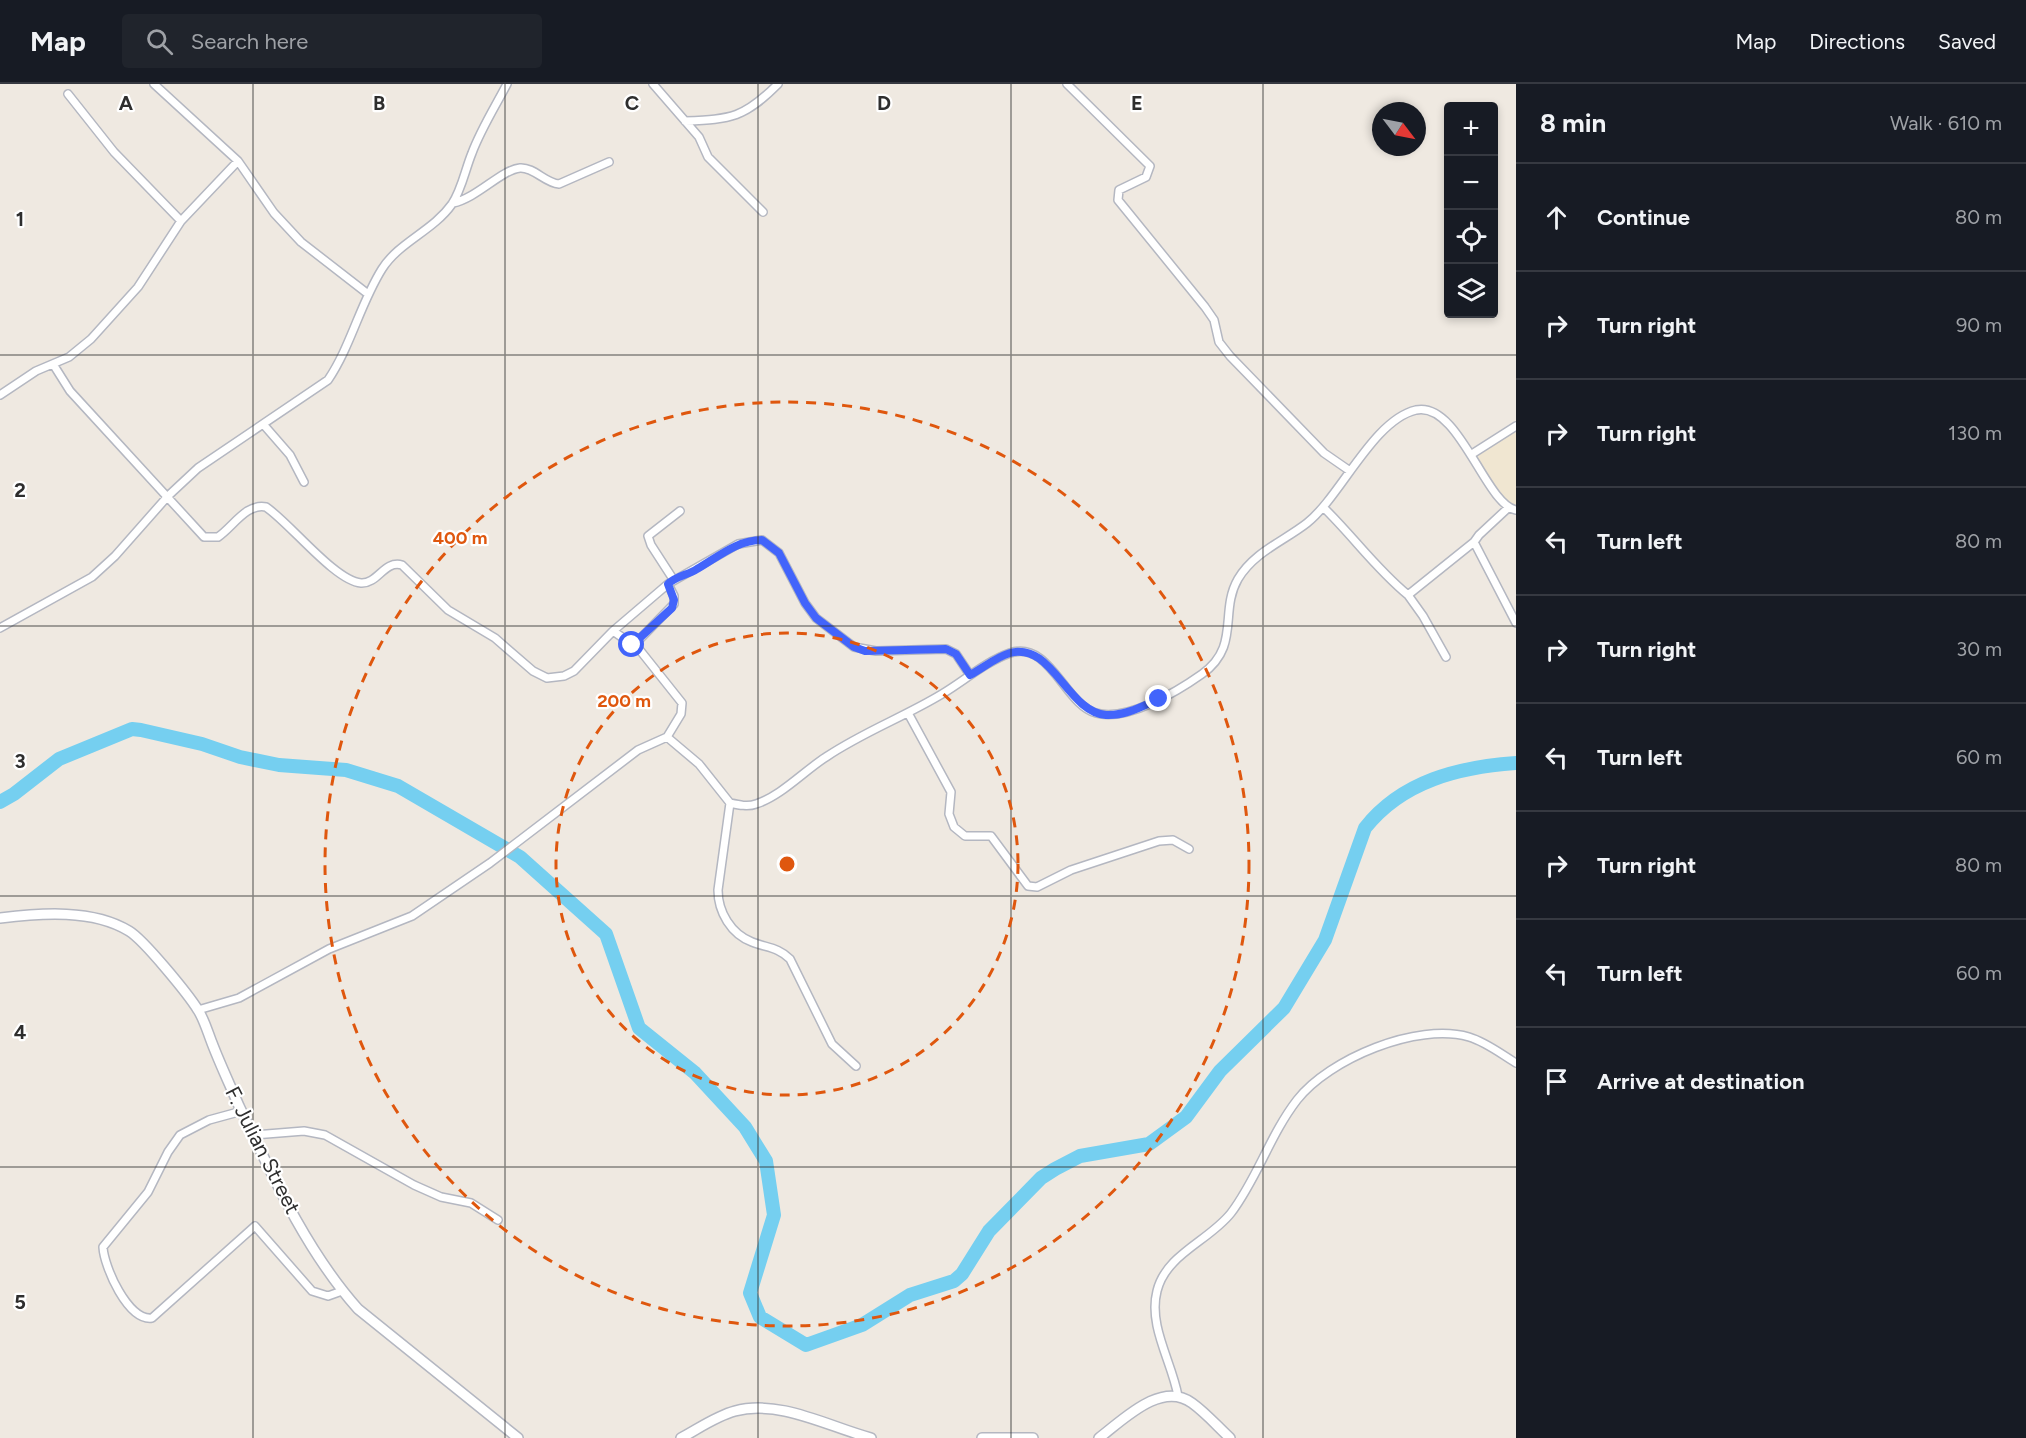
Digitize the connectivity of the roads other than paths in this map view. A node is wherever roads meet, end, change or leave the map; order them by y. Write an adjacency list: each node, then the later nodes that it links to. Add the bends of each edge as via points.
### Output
1 (154, 84): 8 (street)
2 (507, 84): 10 (street, via 476,142)
3 (653, 84): 7 (street)
4 (778, 84): 7 (street, via 736,117)
5 (1066, 84): 19 (street, via 1150,166 1146,177 1119,190 1118,200 1205,307 1224,348 1324,453)
6 (68, 94): 12 (street, via 122,160)
7 (685, 121): 11 (street, via 699,137 708,157)
8 (238, 161): 12 (street); 13 (street, via 289,230)
9 (609, 162): 10 (street, via 559,184 518,169 470,198)
10 (453, 203): 13 (street, via 435,223 390,258)
11 (763, 212)
12 (181, 221): 14 (street, via 127,301 78,351)
13 (368, 294): 16 (street, via 328,380)
14 (52, 364): 15 (street); 21 (street, via 70,391)
15 (0, 395)
16 (263, 424): 20 (street, via 290,455); 21 (street, via 198,468)
17 (1516, 426): 18 (street)
18 (1472, 454): 19 (street, via 1440,418 1416,410 1386,430); 23 (street, via 1504,505)
19 (1350, 471): 22 (street)
20 (304, 482)
21 (168, 496): 29 (street, via 105,567); 30 (street, via 204,537 218,537 242,516 256,507 264,507 325,561 357,582 369,582 389,566 402,565 448,610 495,638 547,678 574,671)
22 (1323, 507): 27 (street, via 1376,567); 33 (street, via 1257,557 1240,575 1231,597 1228,636 1217,661 1159,699 1119,714 1095,713 1078,702 1050,667 1019,652)
23 (1512, 509): 25 (street)
24 (680, 511): 26 (street, via 648,536)
25 (1474, 542): 27 (street); 28 (street)
26 (670, 581): 30 (street); 31 (street, via 672,608); 33 (street, via 738,544 762,540 779,553 816,618 854,647 865,651 946,649 956,654)
27 (1408, 595): 32 (street)
28 (1516, 623)
29 (0, 628)
30 (613, 632): 31 (street)
31 (635, 644): 35 (street, via 682,702 681,714)
32 (1446, 657)
33 (970, 675): 34 (street)
34 (908, 713): 36 (street, via 848,742 759,803); 37 (street, via 949,786 954,827 965,836 991,836 1028,886 1037,887 1071,870 1159,841 1177,841)
35 (667, 737): 36 (street, via 699,764); 39 (street, via 638,750 433,903 395,925 329,949 239,998)
36 (730, 803): 41 (street, via 718,890 726,920 743,938 779,949 790,958 832,1044)
37 (1189, 849)
38 (0, 918): 39 (street, F. Julian Street, via 61,915 100,919 130,932)
39 (198, 1010): 42 (street, F. Julian Street)
40 (1516, 1063): 46 (street, via 1469,1037 1430,1034 1368,1052 1334,1069 1305,1090 1228,1216 1173,1263 1160,1281 1156,1323)
41 (856, 1066)
42 (242, 1111): 43 (street, F. Julian Street); 45 (street, via 191,1128 175,1142 148,1192 103,1247 110,1274 134,1311 152,1318 255,1226 312,1291 328,1296)
43 (254, 1136): 44 (street, via 304,1131 325,1135 414,1185 441,1197 471,1203); 45 (street, F. Julian Street, via 308,1238)
44 (498, 1220)
45 (342, 1291): 47 (street, F. Julian Street, via 358,1310)
46 (1178, 1396): 52 (street, via 1150,1401); 53 (street, via 1192,1402)
47 (518, 1438)
48 (681, 1438): 49 (street, via 732,1411 758,1408 801,1416)
49 (871, 1438)
50 (982, 1438): 51 (street)
51 (1033, 1438)
52 (1099, 1438)
53 (1230, 1438)

